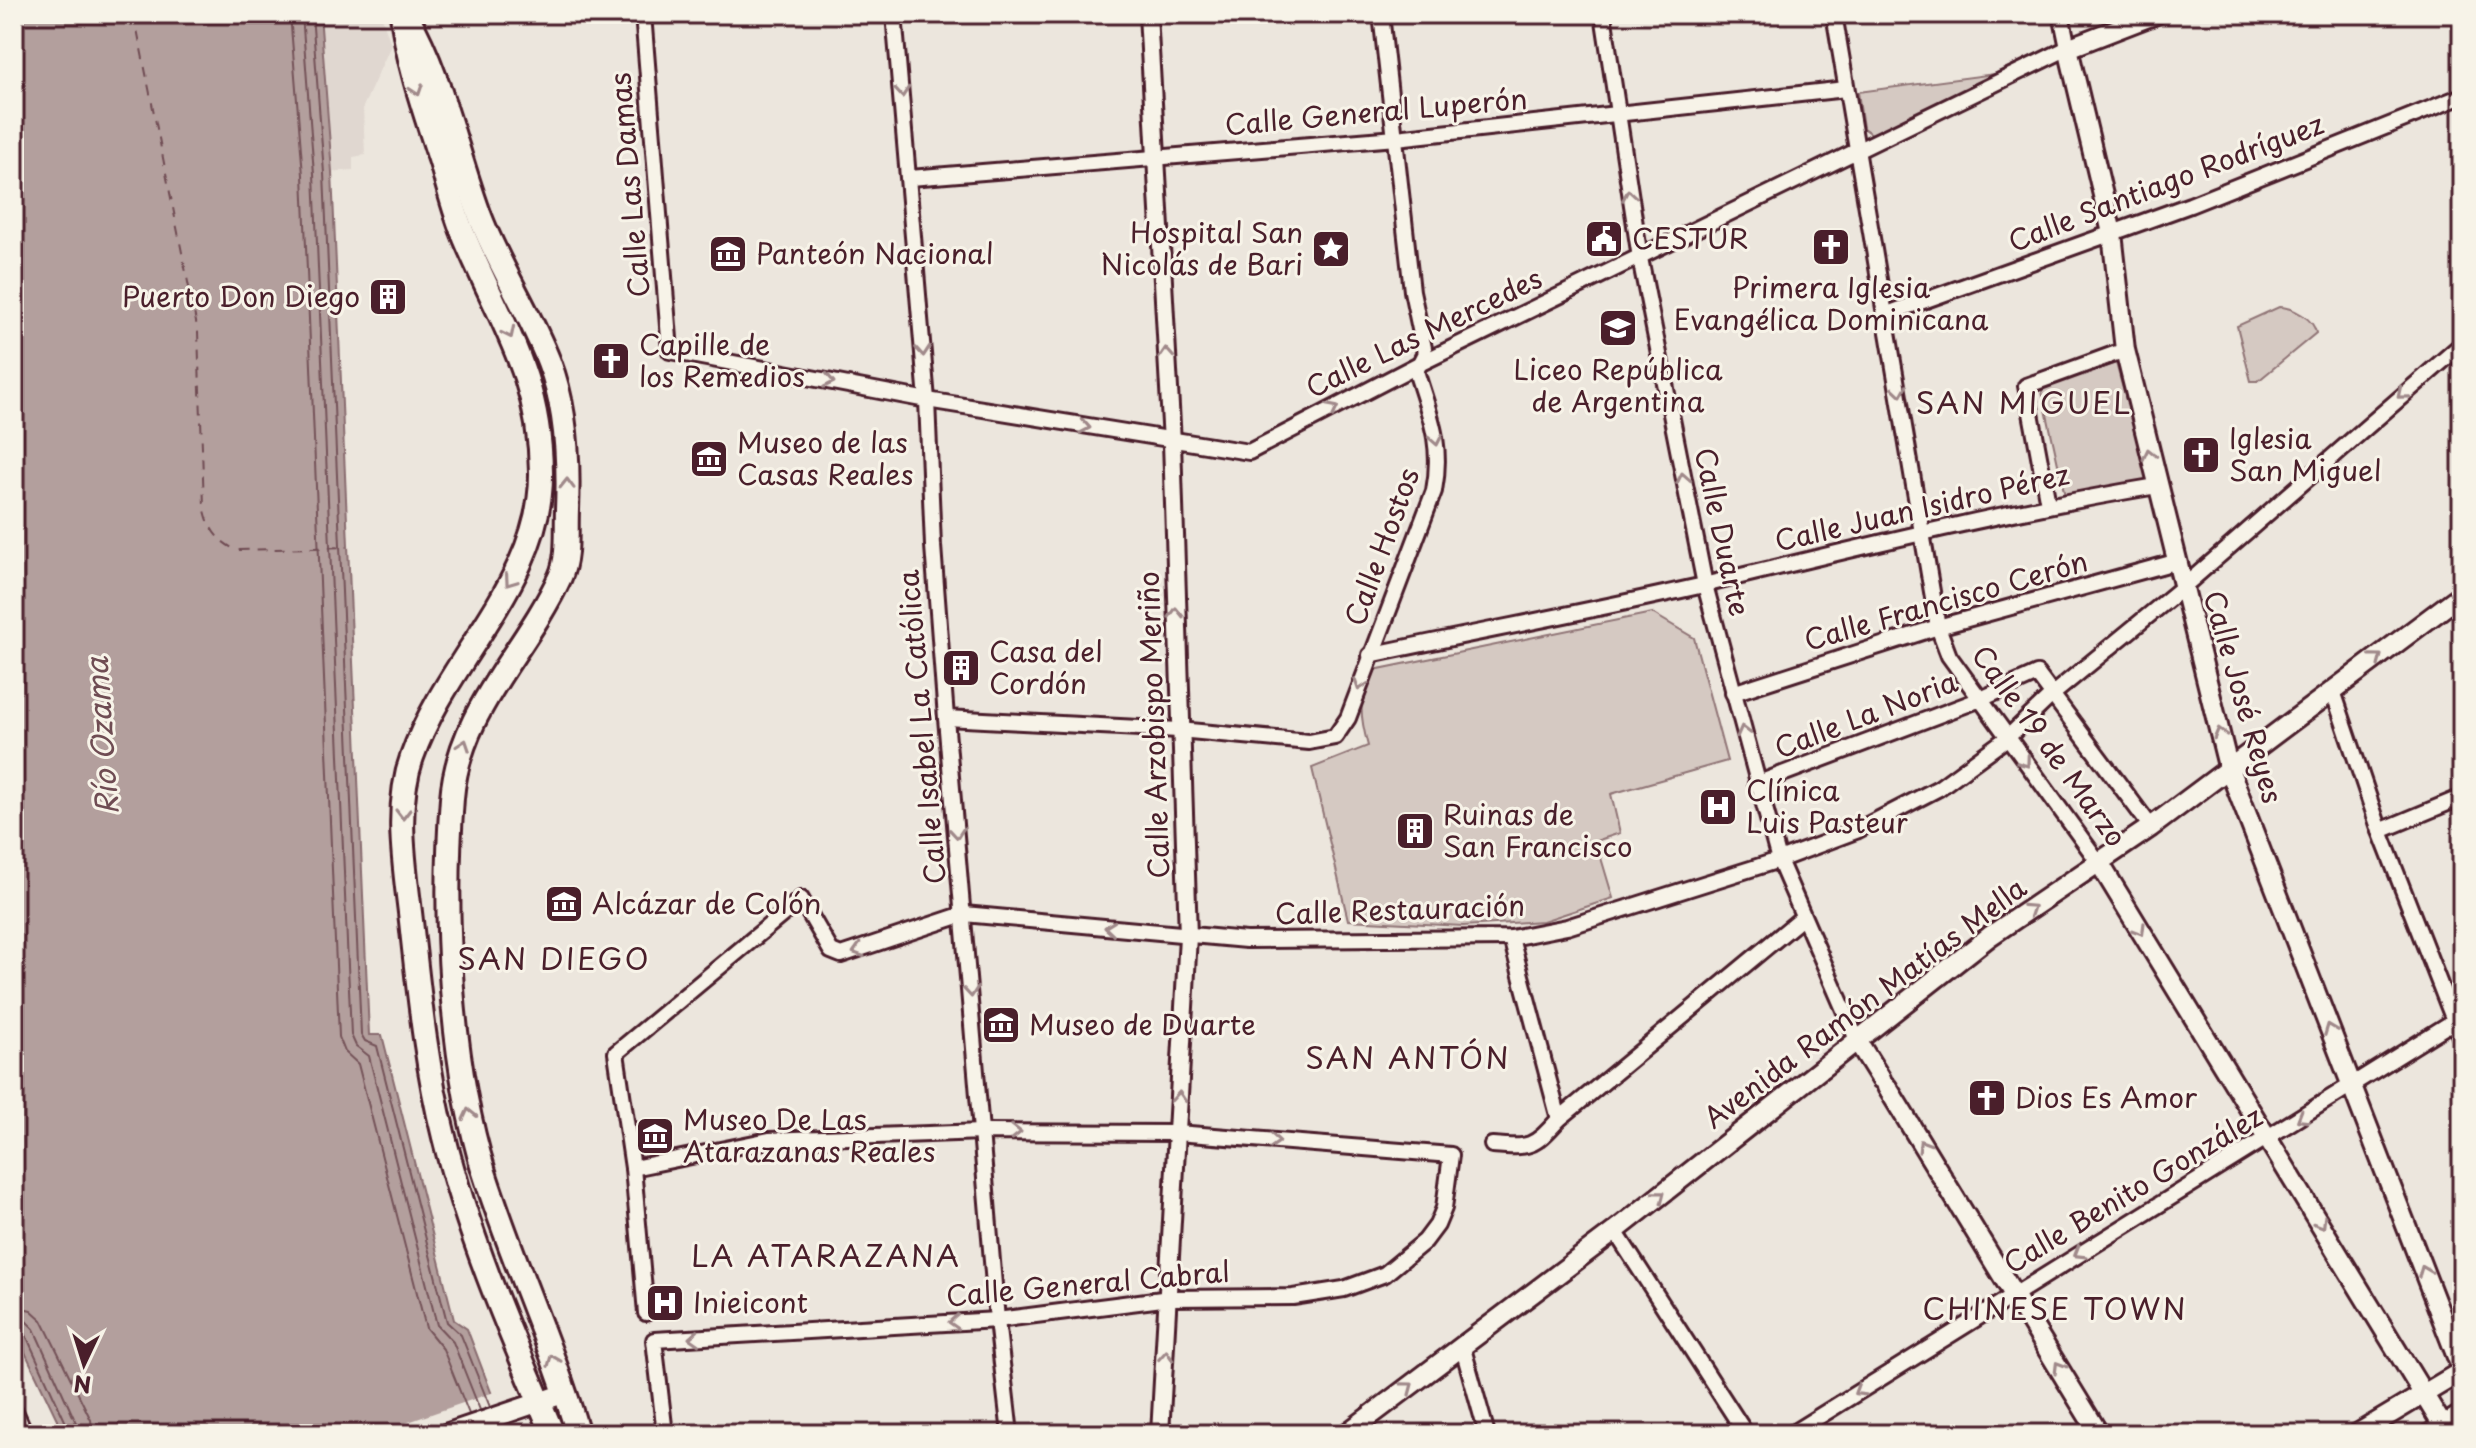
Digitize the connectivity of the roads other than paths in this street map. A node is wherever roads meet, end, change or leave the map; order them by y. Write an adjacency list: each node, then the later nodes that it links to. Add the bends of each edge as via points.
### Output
1 (404, 14): 71 (main road, one-way to 1, via 485,1175 468,1113 453,988 450,847 452,795 463,745 561,575 567,546 567,451 550,363 481,217 430,55); 73 (main road, one-way to 73, via 408,62 463,234 519,355 537,414 541,476 531,536 520,567 430,714 403,799 403,843 422,1022 444,1137 483,1260)
2 (643, 14): 23 (street, Calle Las Damas)
3 (894, 14): 17 (street, Calle Isabel La Católica, one-way to 17)
4 (1148, 14): 16 (street, Calle Arzobispo Meriño)
5 (1381, 14): 14 (street, Calle Hostos)
6 (1603, 14): 13 (street, Calle Duarte)
7 (1834, 14): 11 (street, Calle 19 de Marzo)
8 (2061, 14): 10 (street, Calle José Reyes)
9 (2156, 14): 10 (main road, Calle Las Mercedes)
10 (2068, 48): 15 (street, Calle Las Mercedes); 18 (main road, Calle José Reyes)
11 (1846, 89): 13 (street, Calle General Luperón); 15 (street, Calle 19 de Marzo)
12 (2462, 96): 18 (street, Calle Santiago Rodríguez)
13 (1616, 116): 14 (street, Calle General Luperón); 19 (street, Calle Duarte, one-way to 13)
14 (1396, 138): 16 (street, Calle General Luperón); 24 (street, Calle Hostos, via 1412,291 1425,353)
15 (1857, 153): 19 (street, Calle Las Mercedes); 20 (street, Calle 19 de Marzo)
16 (1154, 159): 17 (street, Calle General Luperón); 26 (street, Calle Arzobispo Meriño, one-way to 16)
17 (910, 178): 25 (street, Calle Isabel La Católica, one-way to 25)
18 (2112, 233): 20 (street, Calle Santiago Rodríguez); 22 (main road, Calle José Reyes)
19 (1640, 258): 24 (street, Calle Las Mercedes); 31 (street, Calle Duarte, one-way to 19)
20 (1887, 314): 29 (street, Calle 19 de Marzo, one-way to 29)
21 (2462, 344): 32 (street, one-way to 32)
22 (2125, 350): 27 (main road, Calle José Reyes, one-way to 22); 28 (street, via 2026,386)
23 (670, 351): 25 (street, Calle Las Mercedes, one-way to 25)
24 (1417, 365): 26 (street, Calle Las Mercedes, one-way to 24, via 1249,452); 35 (street, Calle Hostos, one-way to 35, via 1437,439 1434,491)
25 (927, 400): 26 (street, Calle Las Mercedes, one-way to 26); 40 (street, Calle Isabel La Católica)
26 (1172, 442): 41 (street, Calle Arzobispo Meriño, one-way to 26)
27 (2157, 486): 28 (street, Calle Juan Isidro Pérez); 30 (main road, Calle José Reyes)
28 (2048, 504): 29 (street, Calle Juan Isidro Pérez)
29 (1923, 531): 31 (street, Calle Juan Isidro Pérez); 34 (street, Calle 19 de Marzo)
30 (2175, 562): 32 (main road, Calle José Reyes); 34 (street, Calle Francisco Cerón)
31 (1705, 585): 35 (street, Calle Juan Isidro Pérez); 37 (street, Calle Duarte)
32 (2182, 588): 38 (street, Calle Restauración); 43 (main road, Calle José Reyes, one-way to 32)
33 (2462, 594): 36 (main road, Avenida Ramón Matías Mella, one-way to 33)
34 (1938, 627): 37 (street, Calle Francisco Cerón); 39 (street, Calle 19 de Marzo, via 1949,656)
35 (1370, 655): 41 (street, Calle Hostos, one-way to 41, via 1348,718 1335,737 1309,742)
36 (2333, 691): 43 (main road, Avenida Ramón Matías Mella); 47 (street)
37 (1733, 693): 44 (street, Calle Duarte, one-way to 37)
38 (2054, 693): 39 (street, Calle La Noria, via 2037,674); 42 (street, Calle Restauración); 46 (street)
39 (1981, 699): 42 (street, Calle 19 de Marzo); 44 (street, Calle La Noria)
40 (946, 718): 41 (street); 50 (street, Calle Isabel La Católica, one-way to 50)
41 (1179, 730): 52 (street, Calle Arzobispo Meriño)
42 (2007, 738): 48 (street, Calle Restauración, via 1898,812); 49 (street, Calle 19 de Marzo, one-way to 49)
43 (2228, 766): 46 (main road, Avenida Ramón Matías Mella); 57 (main road, Calle José Reyes, one-way to 43)
44 (1756, 784): 48 (street, Calle Duarte)
45 (2462, 797): 47 (street)
46 (2151, 827): 49 (main road, Avenida Ramón Matías Mella)
47 (2380, 831): 54 (street)
48 (1779, 860): 51 (street, Calle Duarte); 53 (street, Calle Restauración, via 1567,927)
49 (2100, 864): 56 (main road, Avenida Ramón Matías Mella, one-way to 49, via 1990,936); 61 (main road, Calle 19 de Marzo, one-way to 61)
50 (964, 914): 52 (street, Calle Restauración, one-way to 50); 59 (street, Calle Isabel La Católica, one-way to 59); 63 (street, Calle Restauración, one-way to 63, via 841,955 831,951 801,899 616,1053)
51 (1803, 917): 56 (street, Calle Duarte); 58 (street)
52 (1188, 936): 53 (street, Calle Restauración); 60 (street, Calle Arzobispo Meriño, one-way to 52)
53 (1511, 938): 58 (street)
54 (2458, 1018): 55 (street); 57 (street, Calle Benito González)
55 (2462, 1041)
56 (1858, 1042): 64 (main road, Avenida Ramón Matías Mella, one-way to 56); 65 (main road, one-way to 56)
57 (2353, 1087): 61 (street, Calle Benito González, one-way to 61); 70 (main road, Calle José Reyes, one-way to 57)
58 (1559, 1119): 62 (street, via 1526,1148)
59 (982, 1132): 60 (street, one-way to 60); 63 (street, via 769,1140); 68 (street, Calle Isabel La Católica)
60 (1177, 1133): 66 (street, Calle Arzobispo Meriño); 66 (street, Calle General Cabral, one-way to 66, via 1451,1155 1437,1225 1385,1274 1344,1289 1293,1297)
61 (2269, 1138): 65 (street, Calle Benito González, one-way to 65); 72 (main road, Calle 19 de Marzo, one-way to 72)
62 (1492, 1145)
63 (633, 1168): 67 (street)
64 (1615, 1231): 69 (main road, Avenida Ramón Matías Mella); 86 (street)
65 (2014, 1292): 87 (street, Calle Benito González, one-way to 87); 88 (main road, one-way to 65)
66 (1170, 1298): 68 (street, Calle General Cabral); 83 (street, Calle Arzobispo Meriño, one-way to 66)
67 (646, 1313)
68 (997, 1320): 81 (street, Calle General Cabral, one-way to 81, via 654,1340); 82 (street, Calle Isabel La Católica)
69 (1462, 1345): 84 (main road, Avenida Ramón Matías Mella, one-way to 69); 85 (street)
70 (2462, 1370): 72 (main road)
71 (566, 1393): 73 (main road); 80 (main road)
72 (2426, 1393): 76 (main road, Calle 19 de Marzo); 89 (main road)
73 (539, 1401): 78 (main road); 79 (main road)
74 (14, 1414): 77 (main road)
75 (2462, 1414): 76 (main road)
76 (2441, 1431)
77 (23, 1434)
78 (445, 1434)
79 (553, 1434)
80 (578, 1434)
81 (665, 1434)
82 (1010, 1434)
83 (1160, 1434)
84 (1346, 1434)
85 (1487, 1434)
86 (1746, 1434)
87 (1791, 1434)
88 (2099, 1434)
89 (2357, 1434)

